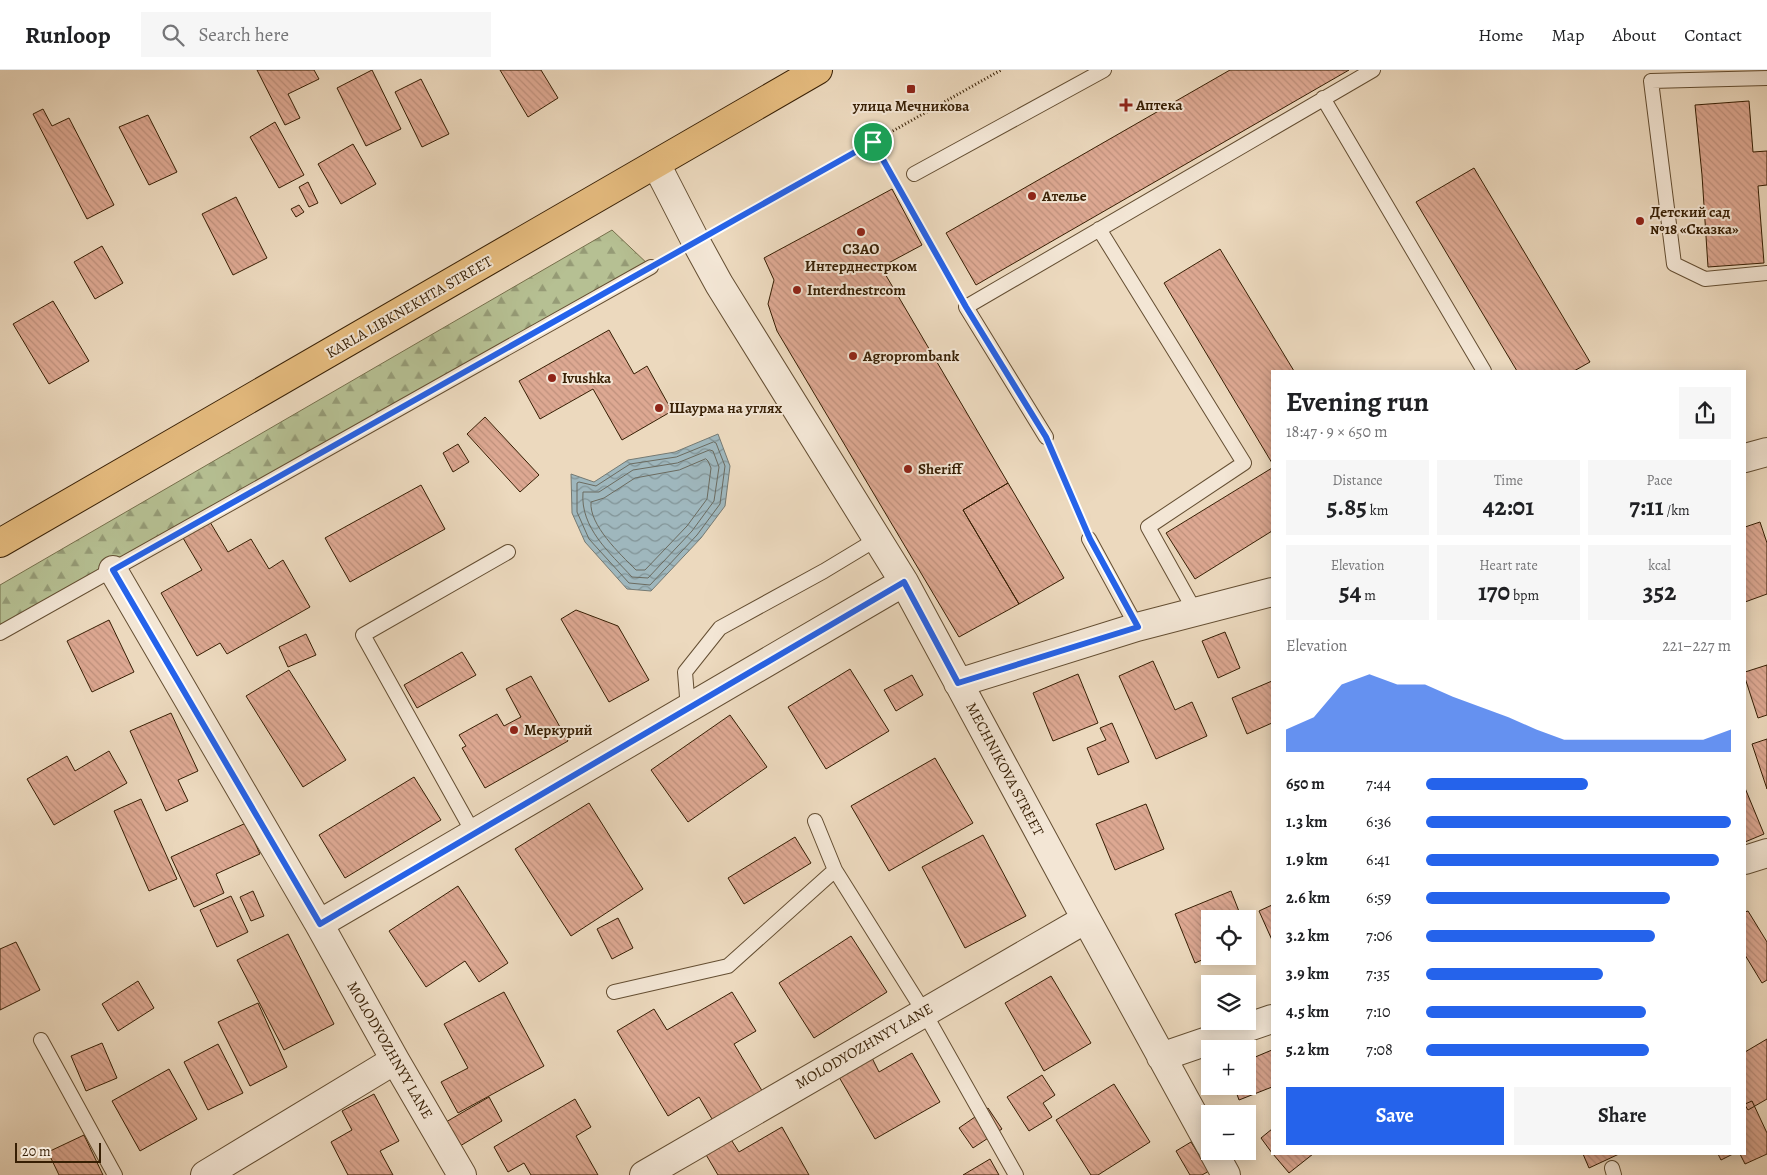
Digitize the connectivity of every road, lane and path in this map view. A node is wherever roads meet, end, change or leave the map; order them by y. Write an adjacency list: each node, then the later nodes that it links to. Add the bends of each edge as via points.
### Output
1 (818, 70): 10 (main road, KARLA LIBKNEKHTA STREET)
2 (1001, 70): 9 (path)
3 (1104, 70): 11 (lane)
4 (1373, 70): 8 (lane)
5 (1664, 70): 7 (lane)
6 (1767, 78): 7 (lane)
7 (1651, 81): 17 (lane, via 1674,264 1705,279)
8 (1323, 98): 14 (lane); 19 (lane)
9 (873, 142): 12 (path); 15 (path)
10 (656, 164): 15 (street, MECHNIKOVA STREET); 25 (main road, KARLA LIBKNEKHTA STREET)
11 (914, 174)
12 (897, 184)
13 (902, 193): 18 (path)
14 (1100, 229): 18 (lane); 30 (lane, via 1244,463 1148,527)
15 (696, 242): 23 (street, MECHNIKOVA STREET)
16 (651, 267): 27 (lane)
17 (1767, 274)
18 (966, 307): 20 (lane)
19 (1483, 370)
20 (1046, 437): 24 (path)
21 (1767, 452): 22 (street)
22 (1746, 458)
23 (877, 539): 28 (street, MECHNIKOVA STREET); 34 (lane, via 720,628 686,672)
24 (1090, 539): 31 (lane)
25 (0, 543)
26 (508, 552): 36 (lane, via 363,635)
27 (113, 570): 32 (lane); 41 (street, MOLODYOZHNYY LANE)
28 (904, 582): 33 (street, MECHNIKOVA STREET); 34 (street)
29 (1271, 592): 30 (street)
30 (1196, 612): 31 (street)
31 (1138, 627): 33 (street)
32 (0, 633)
33 (958, 683): 40 (street, MECHNIKOVA STREET)
34 (688, 708): 36 (street)
35 (816, 822): 39 (lane)
36 (474, 834): 41 (street)
37 (1767, 853): 38 (street)
38 (1746, 860)
39 (835, 870): 42 (lane, via 728,966); 43 (lane)
40 (1086, 919): 43 (street, MOLODYOZHNYY LANE); 46 (street, MECHNIKOVA STREET)
41 (320, 924): 47 (street, MOLODYOZHNYY LANE)
42 (614, 992)
43 (924, 1012): 53 (street, MOLODYOZHNYY LANE); 54 (lane)
44 (1271, 1019): 46 (street)
45 (41, 1040): 50 (lane)
46 (1161, 1057): 48 (street, MECHNIKOVA STREET)
47 (395, 1060): 51 (street); 52 (street, MOLODYOZHNYY LANE)
48 (1201, 1129)
49 (1218, 1160): 55 (street)
50 (115, 1175)
51 (205, 1175)
52 (462, 1175)
53 (644, 1175)
54 (1016, 1175)
55 (1226, 1175)

